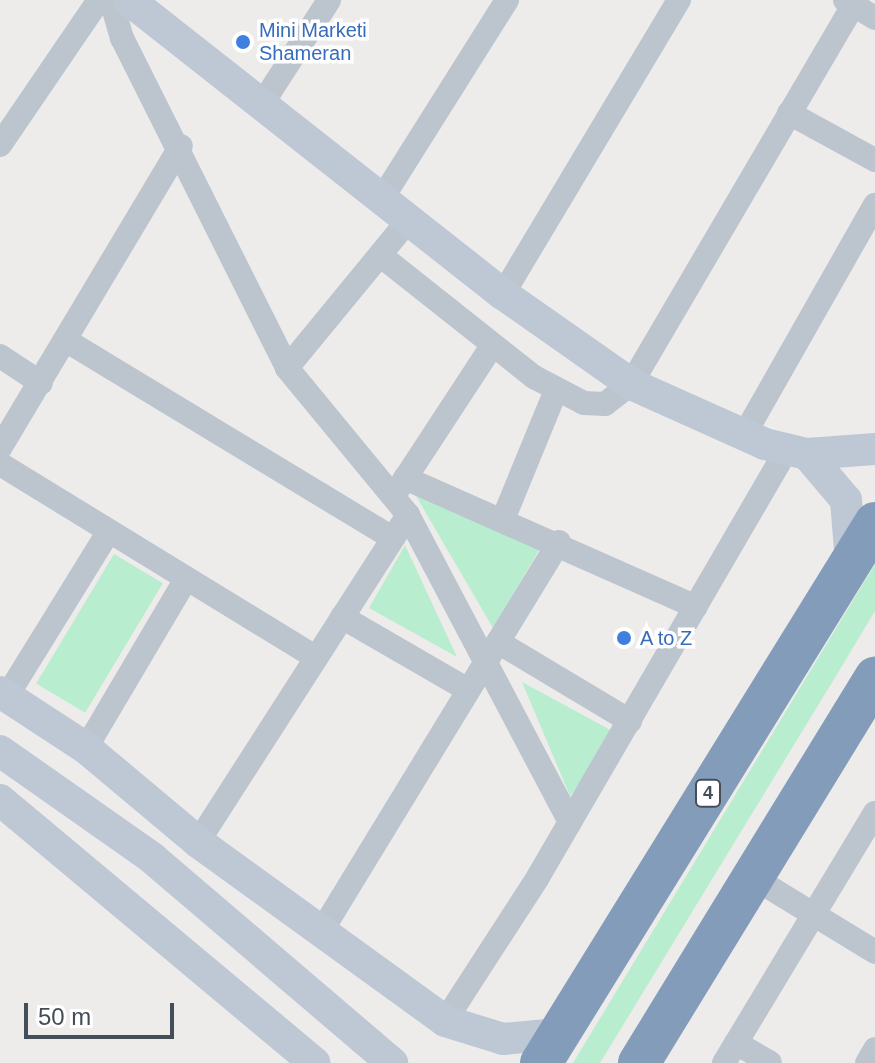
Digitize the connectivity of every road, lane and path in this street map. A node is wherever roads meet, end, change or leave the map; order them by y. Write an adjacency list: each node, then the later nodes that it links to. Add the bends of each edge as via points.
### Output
1 (99, 0): 11 (street)
2 (111, 0): 12 (street, via 122,38)
3 (329, 0): 9 (street)
4 (507, 0): 14 (street)
5 (679, 0): 18 (street)
6 (851, 2): 8 (street); 10 (street)
7 (140, 3): 9 (street)
8 (875, 18)
9 (264, 101): 14 (street)
10 (789, 113): 13 (street); 24 (street)
11 (3, 132)
12 (181, 146): 19 (street); 22 (street)
13 (875, 160)
14 (383, 197): 16 (street)
15 (875, 205): 26 (street)
16 (410, 218): 17 (street); 18 (street)
17 (380, 255): 20 (street); 22 (street)
18 (503, 294): 24 (street)
19 (67, 341): 23 (street); 35 (street)
20 (492, 346): 25 (street); 31 (street)
21 (0, 356): 23 (street)
22 (287, 368): 31 (street)
23 (41, 383): 27 (street)
24 (631, 384): 25 (street, via 605,404); 26 (street)
25 (556, 390): 32 (street)
26 (743, 437): 29 (street)
27 (0, 448)
28 (875, 449): 29 (street)
29 (797, 452): 37 (street, via 846,500); 39 (street)
30 (0, 464): 34 (street)
31 (402, 497): 32 (street); 35 (street); 41 (street)
32 (504, 517): 36 (street)
33 (875, 523): 37 (highway, 4)
34 (109, 531): 38 (street); 45 (street)
35 (392, 538): 40 (street)
36 (559, 542): 39 (street); 41 (street)
37 (851, 564): 60 (highway, 4)
38 (186, 579): 42 (street); 47 (street)
39 (696, 607): 46 (street)
40 (342, 617): 42 (street); 44 (street)
41 (493, 651): 44 (street); 46 (street); 52 (street)
42 (316, 658): 54 (street)
43 (875, 678): 55 (highway)
44 (468, 690): 57 (street)
45 (3, 694): 47 (street)
46 (630, 721): 52 (street)
47 (86, 748): 54 (street)
48 (0, 751): 49 (street)
49 (66, 794): 53 (street); 64 (street, via 152,858)
50 (0, 800): 53 (street)
51 (875, 813): 56 (street)
52 (570, 822): 59 (street)
53 (40, 829): 63 (street)
54 (198, 842): 57 (street)
55 (754, 878): 56 (street); 65 (highway)
56 (814, 914): 58 (street); 62 (street)
57 (321, 932): 59 (street)
58 (875, 952)
59 (445, 1021): 60 (street)
60 (549, 1049)
61 (875, 1049): 67 (street)
62 (730, 1053): 66 (street)
63 (315, 1063)
64 (392, 1063)
65 (639, 1063)
66 (770, 1063)
67 (867, 1063)

